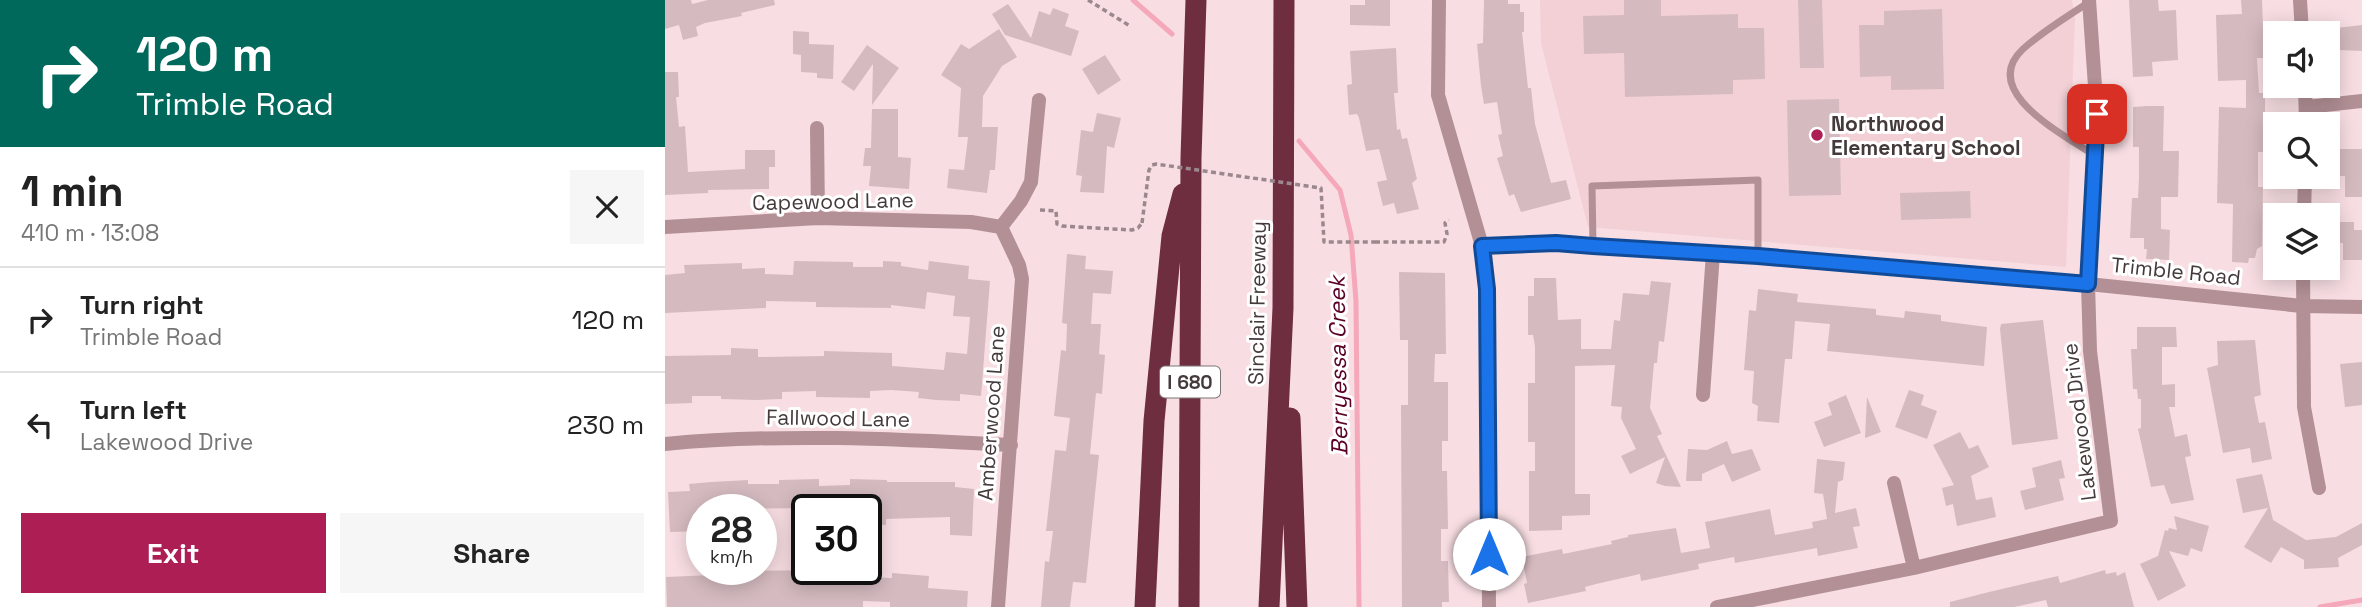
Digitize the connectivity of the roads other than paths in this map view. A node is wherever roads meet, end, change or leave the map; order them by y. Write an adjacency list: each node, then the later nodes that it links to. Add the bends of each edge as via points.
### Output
1 (1196, 0): 14 (highway, I 680)
2 (1284, 0): 26 (highway, Sinclair Freeway)
3 (1439, 0): 18 (street, via 1438,95)
4 (2300, 0): 6 (street)
5 (2089, 1): 13 (street, Lakewood Drive, via 2097,114); 13 (lane, via 2022,50 2010,77 2024,106)
6 (2301, 21)
7 (2306, 98): 10 (street)
8 (1039, 100): 17 (street, via 1031,182)
9 (2362, 101): 10 (street)
10 (2307, 107): 11 (street)
11 (2307, 112)
12 (817, 128): 15 (street)
13 (2095, 156): 23 (street, Lakewood Drive)
14 (1191, 158): 34 (highway, via 1172,236 1154,421); 35 (highway, I 680)
15 (818, 218): 16 (street, Capewood Lane); 17 (street, Capewood Lane, via 971,222)
16 (665, 227)
17 (1001, 227): 29 (street, Amberwood Lane, via 1022,279)
18 (1482, 246): 19 (street, Trimble Road); 38 (street, via 1487,289)
19 (1593, 246): 20 (street, Trimble Road); 21 (lane, via 1592,186 1758,180)
20 (1713, 253): 21 (street, Trimble Road); 27 (street)
21 (1758, 256): 23 (street, Trimble Road)
22 (2303, 280): 24 (street)
23 (2088, 284): 24 (street, Trimble Road); 32 (street, Lakewood Drive, via 2090,351 2111,521)
24 (2302, 306): 25 (street, Trimble Road); 31 (street, via 2304,407)
25 (2362, 307)
26 (1283, 308): 36 (highway, Sinclair Freeway); 37 (highway)
27 (1703, 395)
28 (665, 444): 29 (street, Fallwood Lane, via 845,437)
29 (1011, 444): 33 (street, Amberwood Lane)
30 (1894, 483): 32 (street)
31 (2319, 488)
32 (1914, 568): 39 (street, Lakewood Drive)
33 (999, 607)
34 (1145, 607)
35 (1189, 607)
36 (1269, 607)
37 (1297, 607)
38 (1489, 607)
39 (1717, 607)

